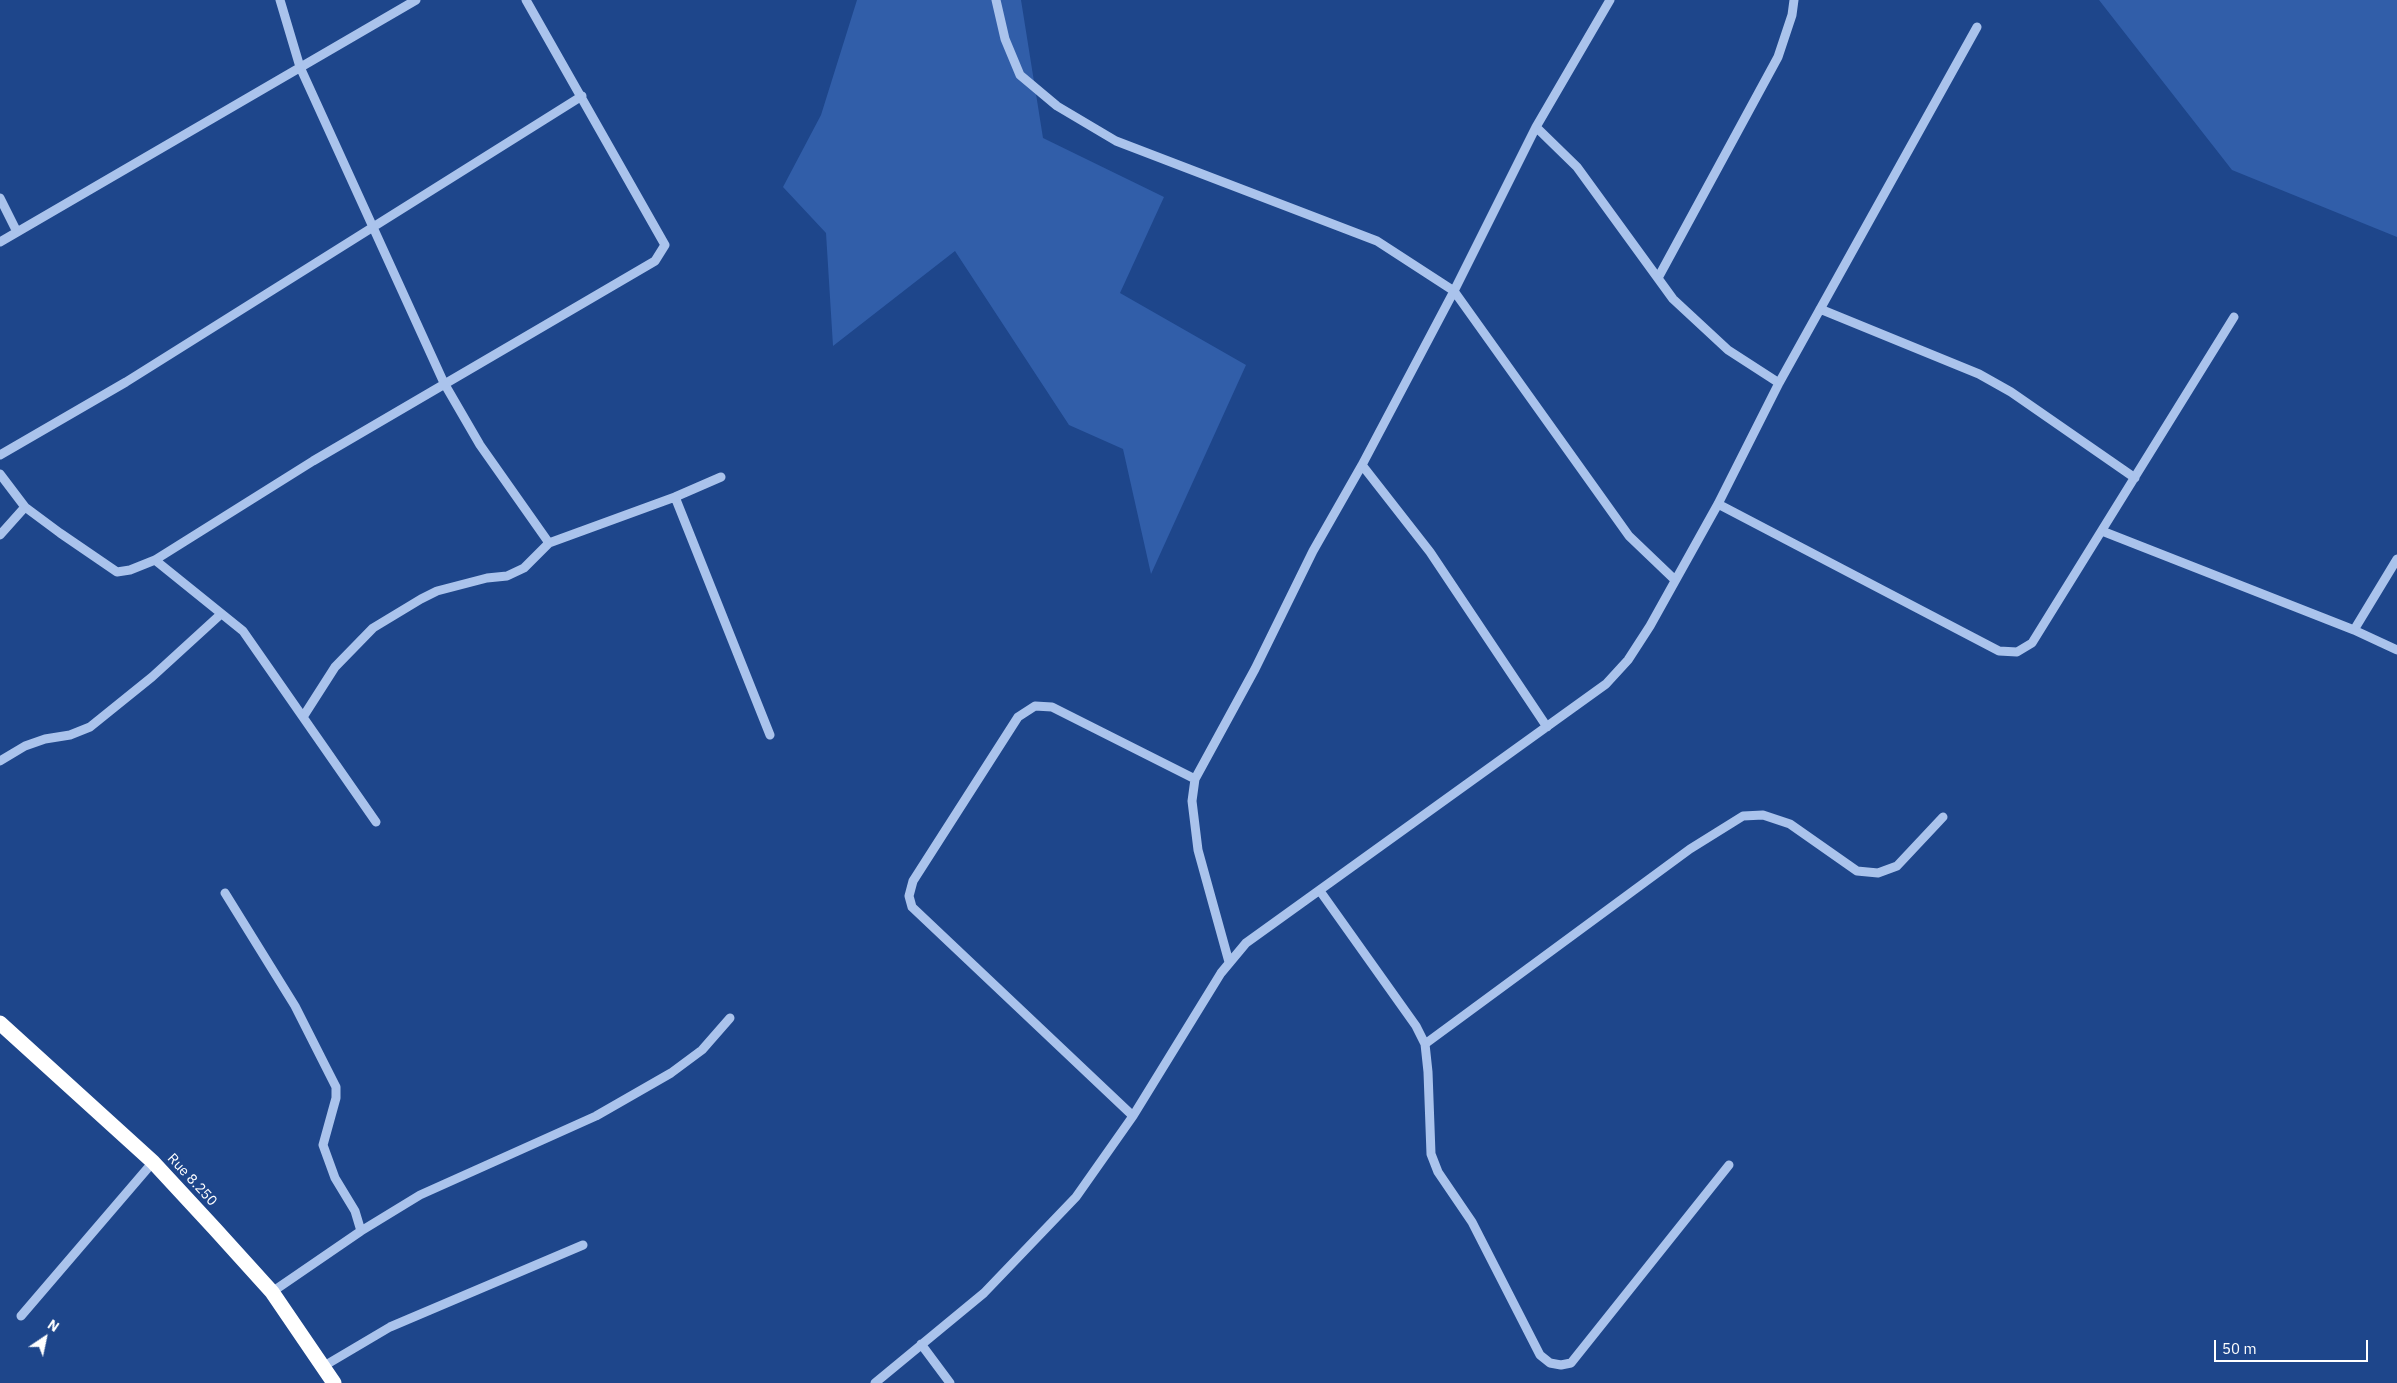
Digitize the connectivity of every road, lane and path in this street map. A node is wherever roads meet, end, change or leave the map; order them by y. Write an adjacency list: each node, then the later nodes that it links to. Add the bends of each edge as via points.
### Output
1 (280, 0): 8 (street)
2 (416, 0): 8 (street)
3 (526, 0): 9 (street)
4 (996, 0): 16 (street, via 1005,39 1020,75 1057,106 1116,141 1378,241)
5 (1610, 0): 10 (street)
6 (1794, 0): 15 (street, via 1778,57)
7 (1977, 28): 17 (street)
8 (300, 66): 12 (street); 13 (street)
9 (582, 96): 12 (street); 19 (street, via 665,245 662,252 655,261)
10 (1536, 127): 15 (street, via 1577,167); 16 (street)
11 (0, 198): 13 (street)
12 (374, 227): 19 (street); 21 (street, via 126,382)
13 (17, 232): 14 (street)
14 (0, 242)
15 (1658, 278): 20 (street, via 1674,299 1728,350)
16 (1454, 291): 22 (street); 34 (street, via 1629,536)
17 (1820, 309): 20 (street); 25 (street, via 1980,374)
18 (2234, 317): 25 (street)
19 (444, 383): 31 (street, via 480,445); 32 (street)
20 (1779, 383): 27 (street)
21 (0, 455)
22 (1362, 465): 39 (street, via 1430,552); 42 (street, via 1313,551 1255,669)
23 (0, 474): 28 (street)
24 (721, 477): 26 (street)
25 (2135, 478): 29 (street)
26 (675, 497): 31 (street); 40 (street)
27 (1718, 504): 29 (street, via 1999,651 2017,652 2032,642); 34 (street)
28 (25, 507): 30 (street); 32 (street, via 117,572)
29 (2102, 530): 36 (street)
30 (0, 535)
31 (549, 543): 38 (street, via 524,568 507,576 438,591 372,628 335,667)
32 (155, 560): 35 (street)
33 (2397, 560): 36 (street)
34 (1675, 580): 39 (street, via 1628,660 1606,684)
35 (221, 614): 38 (street, via 243,631); 41 (street, via 152,677 90,727 70,735 44,739)
36 (2354, 630): 37 (street)
37 (2397, 650)
38 (303, 717): 44 (street)
39 (1547, 727): 45 (street)
40 (770, 735)
41 (0, 761)
42 (1195, 779): 47 (street, via 1192,801 1198,850); 51 (street, via 1052,707 1035,706 1018,717 913,881 909,896 912,908)
43 (1943, 816): 50 (street, via 1897,866 1878,873 1857,871 1790,824 1763,815 1743,816 1690,849)
44 (376, 822)
45 (1320, 891): 47 (street, via 1246,944); 50 (street, via 1416,1026)
46 (224, 893): 54 (street, via 295,1006 336,1087 323,1145 335,1178 355,1211)
47 (1229, 962): 51 (street)
48 (730, 1018): 54 (street, via 702,1050 671,1073 596,1116 420,1196)
49 (1, 1026): 52 (highway, Rue 8.250)
50 (1424, 1044): 53 (street, via 1432,1154 1438,1172 1472,1222 1540,1355 1550,1363 1571,1363)
51 (1133, 1116): 58 (street, via 1076,1197 1032,1245 984,1293)
52 (153, 1162): 56 (highway, Rue 8.250); 57 (street)
53 (1729, 1164)
54 (361, 1231): 56 (street)
55 (583, 1245): 59 (street, via 390,1327)
56 (272, 1292): 59 (highway, Rue 8.250)
57 (21, 1316)
58 (921, 1344): 61 (street); 62 (street)
59 (324, 1366): 60 (highway, Rue 8.250)
60 (334, 1383)
61 (875, 1383)
62 (950, 1383)

